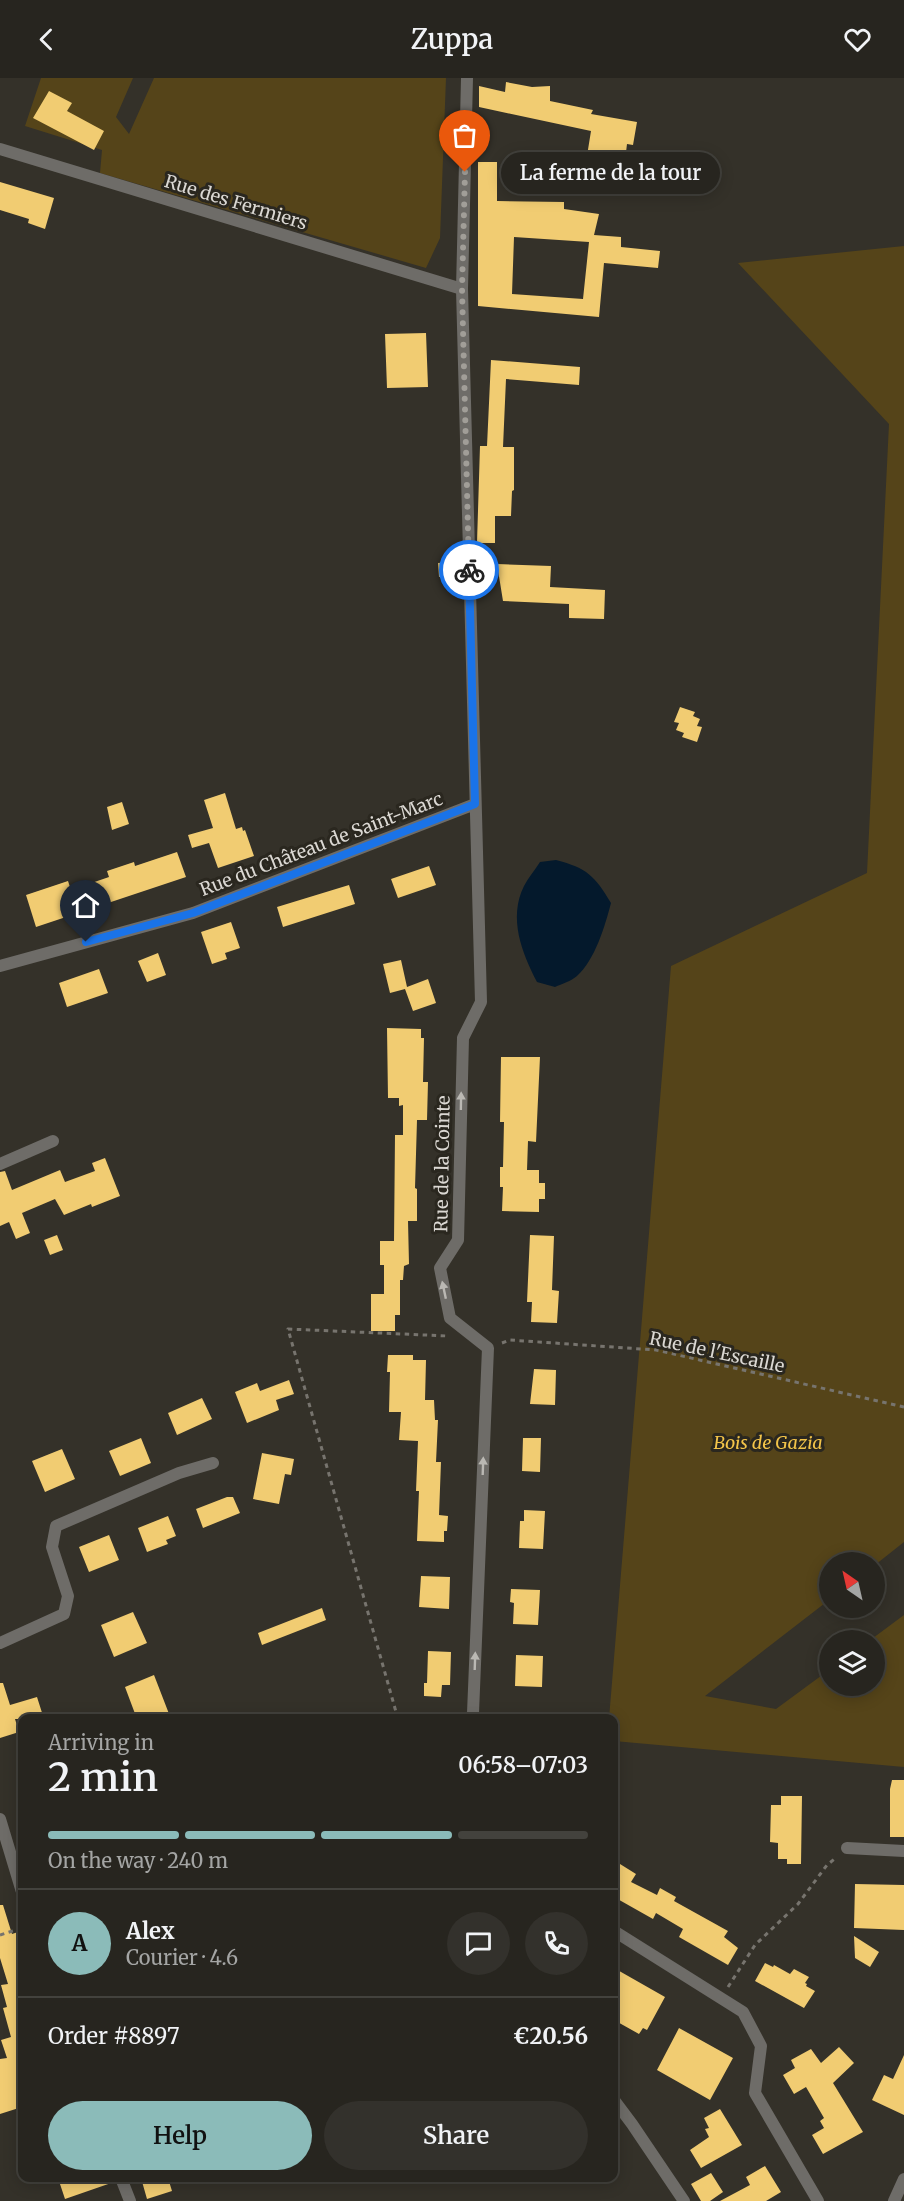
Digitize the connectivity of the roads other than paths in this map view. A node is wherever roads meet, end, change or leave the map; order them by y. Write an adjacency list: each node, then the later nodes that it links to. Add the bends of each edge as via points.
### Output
1 (467, 78): 3 (street)
2 (0, 149): 3 (street, Rue des Fermiers)
3 (462, 289): 4 (street)
4 (475, 804): 5 (street, Rue du Château de Saint-Marc, via 193,913); 10 (street, Rue de la Cointe, one-way to 4, via 488,1348 450,1318 440,1268 458,1240 463,1038 481,1002)
5 (0, 966)
6 (53, 1141): 7 (street)
7 (0, 1164)
8 (213, 1463): 9 (street, via 180,1473 56,1526 52,1547 68,1596 64,1614)
9 (0, 1643)
10 (472, 1714)
11 (0, 1819): 14 (street)
12 (846, 1848): 13 (street)
13 (904, 1851)
14 (18, 1879)
15 (618, 1934): 21 (street, via 743,2013 761,2046 755,2093)
16 (618, 2106): 20 (street)
17 (904, 2179): 22 (street)
18 (123, 2182): 19 (street)
19 (130, 2201)
20 (684, 2201)
21 (818, 2201)
22 (894, 2201)

